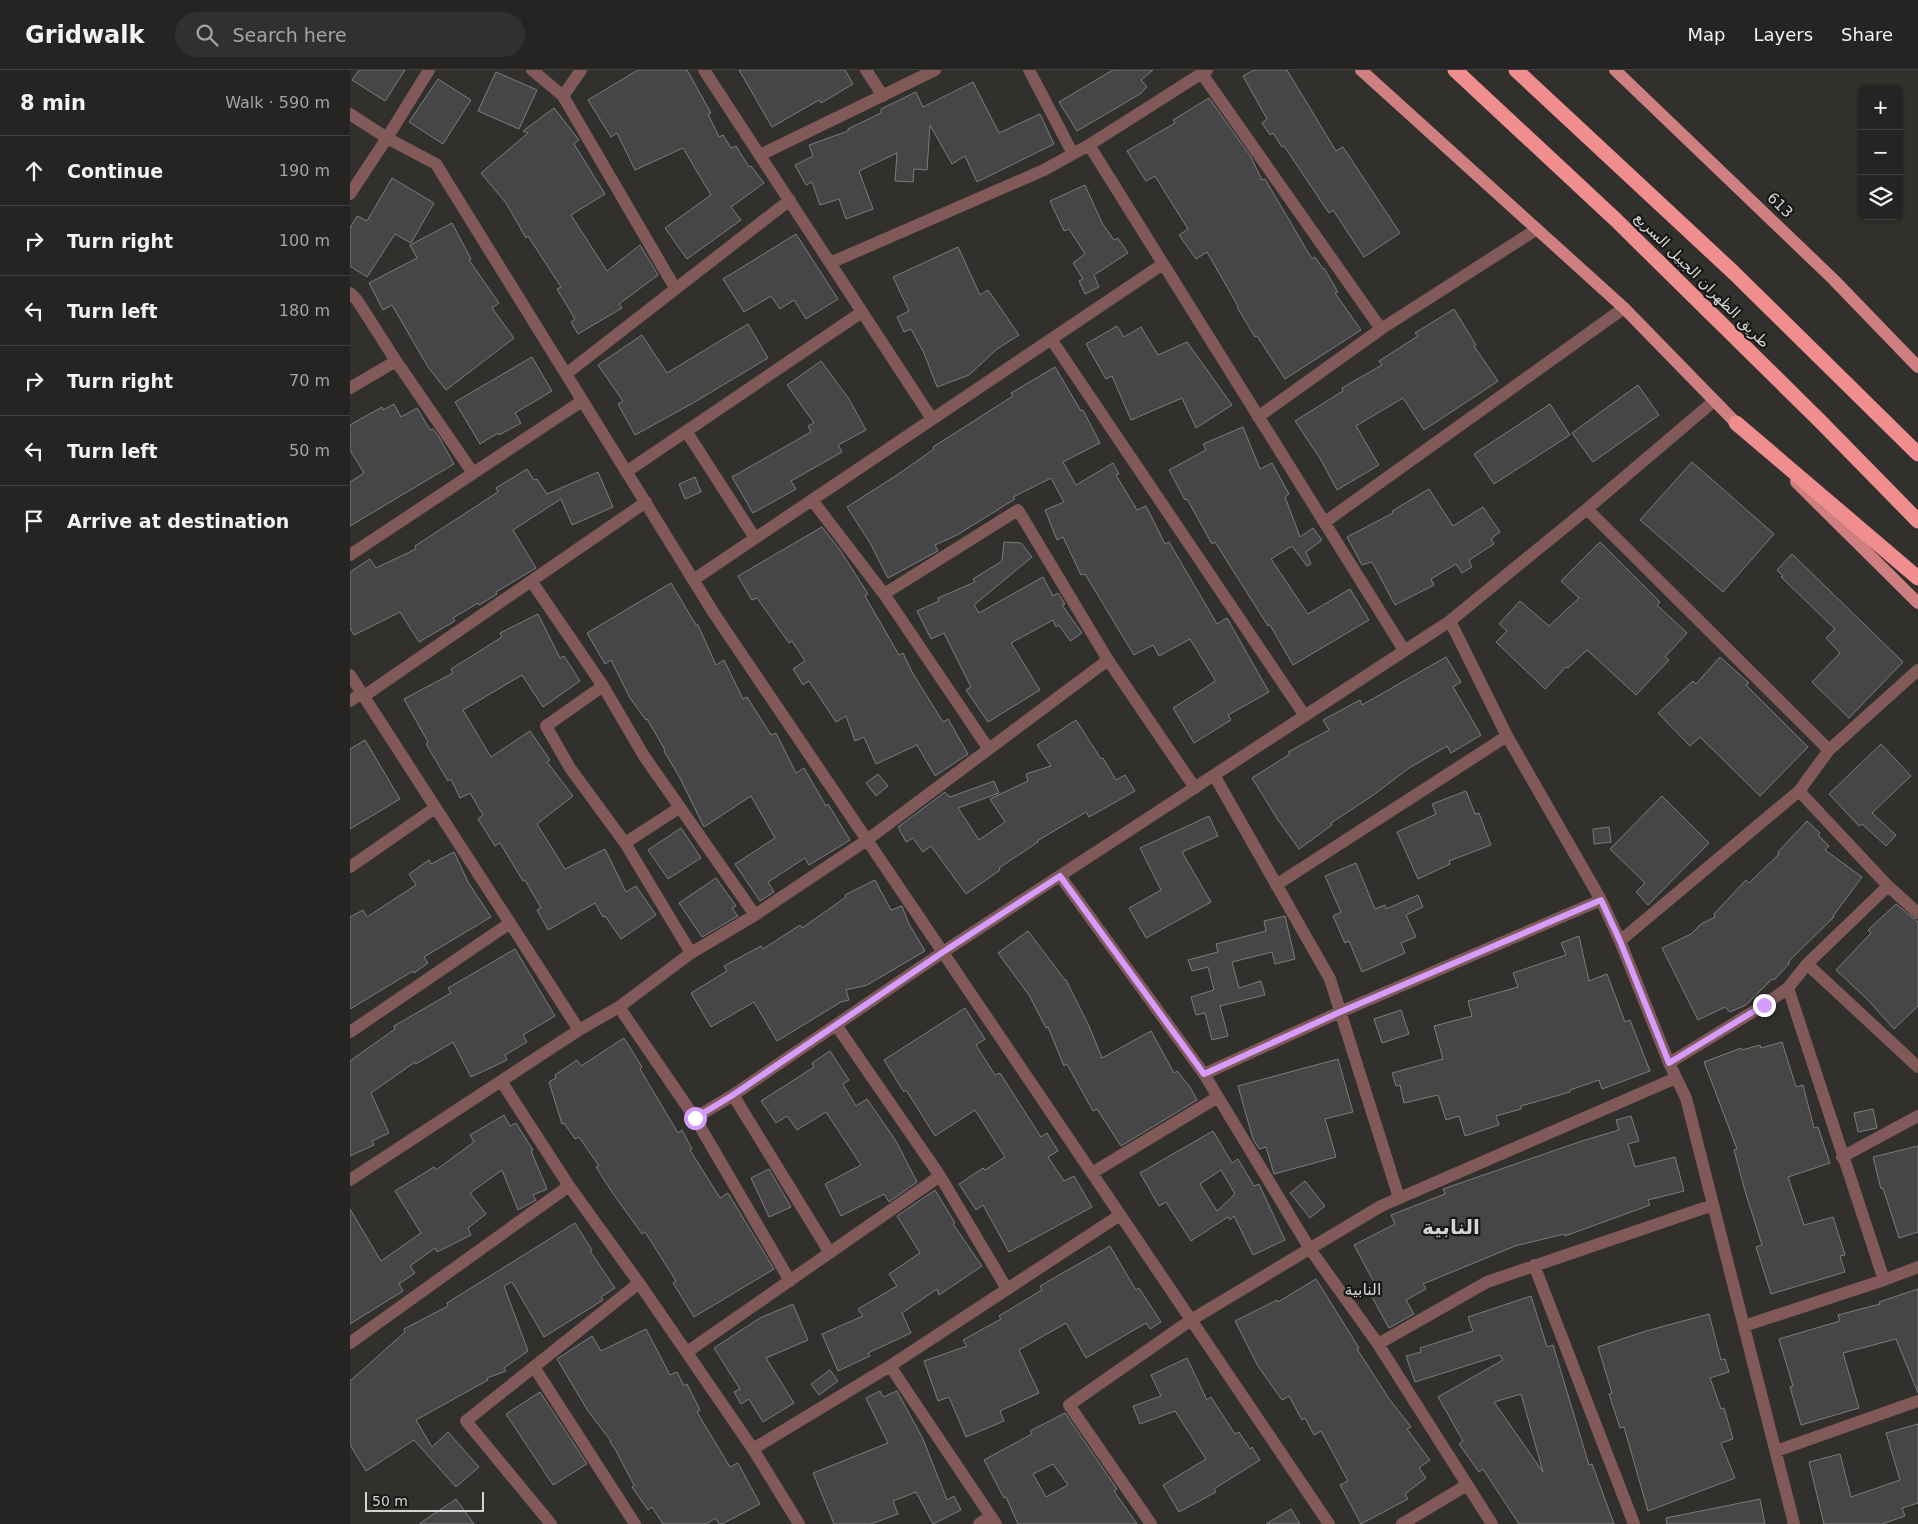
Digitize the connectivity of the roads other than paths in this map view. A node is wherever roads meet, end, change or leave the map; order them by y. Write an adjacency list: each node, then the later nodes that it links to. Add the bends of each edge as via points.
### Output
1 (429, 70): 16 (street)
2 (532, 70): 13 (street)
3 (581, 70): 13 (street)
4 (704, 70): 19 (street)
5 (866, 70): 14 (street)
6 (935, 70): 14 (street)
7 (1029, 70): 18 (street)
8 (1361, 70): 22 (main road)
9 (1454, 70): 47 (highway, طريق الظهران الجبيل السريع, via 1623,227)
10 (1516, 70): 41 (highway, طريق الظهران الجبيل السريع, via 1733,272)
11 (1615, 70): 32 (main road, 613, via 1833,279)
12 (1204, 72): 17 (street); 29 (street)
13 (562, 96): 25 (street)
14 (883, 96): 19 (street)
15 (350, 114): 16 (street)
16 (388, 138): 20 (street); 33 (street, via 436,164)
17 (1090, 145): 18 (street); 24 (street)
18 (1074, 154): 23 (street)
19 (760, 155): 21 (street)
20 (350, 194)
21 (790, 200): 23 (street); 25 (street)
22 (1537, 229): 27 (main road); 29 (street)
23 (830, 263): 28 (street)
24 (1163, 264): 30 (street); 37 (street)
25 (675, 288): 33 (street)
26 (350, 293): 31 (street)
27 (1624, 308): 36 (main road); 48 (street)
28 (862, 312): 38 (street); 40 (street)
29 (1381, 329): 37 (street)
30 (1051, 339): 38 (street); 64 (street)
31 (396, 361): 34 (street); 43 (street)
32 (1918, 367)
33 (566, 374): 35 (street)
34 (350, 388)
35 (582, 401): 42 (street); 43 (street)
36 (1714, 401): 39 (main road); 46 (street)
37 (1258, 417): 48 (street)
38 (932, 419): 44 (street)
39 (1736, 423): 51 (highway); 55 (main road)
40 (686, 431): 42 (street); 49 (street)
41 (1918, 454)
42 (626, 472): 45 (street)
43 (473, 473): 50 (street)
44 (812, 500): 49 (street); 54 (street)
45 (646, 502): 52 (street); 53 (street)
46 (1587, 508): 56 (street); 67 (street)
47 (1918, 521)
48 (1325, 522): 57 (street)
49 (755, 538): 52 (street)
50 (350, 555)
51 (1918, 578)
52 (693, 580): 73 (street)
53 (532, 582): 61 (street); 62 (street)
54 (884, 594): 58 (street, via 1018,510); 66 (street)
55 (1918, 604)
56 (1450, 621): 57 (street); 65 (street)
57 (1404, 650): 64 (street)
58 (1108, 660): 66 (street); 69 (street)
59 (1918, 670): 67 (street)
60 (350, 674): 62 (street)
61 (603, 686): 72 (street); 74 (street, via 546,726 570,768)
62 (363, 695): 63 (street); 71 (street)
63 (350, 701)
64 (1305, 716): 68 (street)
65 (1507, 736): 77 (street); 79 (street)
66 (988, 748): 73 (street)
67 (1829, 750): 70 (street)
68 (1214, 775): 69 (street); 77 (street)
69 (1195, 788): 76 (street)
70 (1799, 791): 78 (street); 83 (street)
71 (435, 808): 75 (street); 82 (street)
72 (679, 808): 74 (street); 81 (street)
73 (866, 840): 81 (street); 84 (street)
74 (624, 843): 85 (street)
75 (350, 867)
76 (1060, 876): 84 (street); 95 (street)
77 (1276, 885): 89 (street, via 1330,979)
78 (1888, 886): 80 (street); 86 (street)
79 (1601, 900): 83 (street); 89 (street)
80 (1918, 913)
81 (755, 915): 85 (street)
82 (510, 923): 91 (street); 92 (street)
83 (1620, 941): 93 (street)
84 (943, 952): 90 (street); 103 (street)
85 (691, 953): 88 (street)
86 (1807, 964): 87 (street); 94 (street)
87 (1788, 988): 93 (street); 102 (street)
88 (619, 1006): 91 (street); 101 (street)
89 (1340, 1012): 95 (street); 107 (street)
90 (836, 1025): 98 (street); 104 (street)
91 (579, 1030): 97 (street)
92 (350, 1032)
93 (1669, 1063): 96 (street)
94 (1918, 1067)
95 (1204, 1074): 99 (street)
96 (1676, 1078): 107 (street); 108 (street, via 1686,1098)
97 (501, 1081): 105 (street); 106 (street)
98 (733, 1095): 101 (street); 111 (street)
99 (1218, 1097): 103 (street); 110 (street)
100 (1918, 1116): 102 (street)
101 (695, 1118): 115 (street)
102 (1842, 1157): 114 (street)
103 (1092, 1173): 109 (street)
104 (940, 1176): 111 (street); 117 (street)
105 (350, 1180)
106 (569, 1186): 116 (street); 120 (street)
107 (1399, 1198): 110 (street)
108 (1713, 1205): 112 (street); 119 (street)
109 (1120, 1215): 117 (street); 118 (street)
110 (1310, 1248): 118 (street); 121 (street)
111 (830, 1253): 115 (street)
112 (1534, 1265): 121 (street, via 1487,1282); 138 (street)
113 (1918, 1267): 114 (street)
114 (1884, 1280): 119 (street)
115 (790, 1281): 122 (street)
116 (639, 1283): 122 (street); 124 (street)
117 (1006, 1289): 123 (street)
118 (1191, 1320): 134 (street, via 1069,1405); 135 (street)
119 (1744, 1326): 127 (street)
120 (350, 1343)
121 (1378, 1344): 128 (street)
122 (686, 1352): 126 (street)
123 (890, 1366): 126 (street); 129 (street)
124 (534, 1367): 130 (street, via 466,1421); 131 (street)
125 (1918, 1401): 127 (street)
126 (753, 1449): 132 (street)
127 (1776, 1452): 139 (street)
128 (1467, 1485): 136 (street); 137 (street)
129 (994, 1520): 133 (street)
130 (551, 1524)
131 (635, 1524)
132 (799, 1524)
133 (979, 1524)
134 (1151, 1524)
135 (1329, 1524)
136 (1402, 1524)
137 (1492, 1524)
138 (1634, 1524)
139 (1794, 1524)

